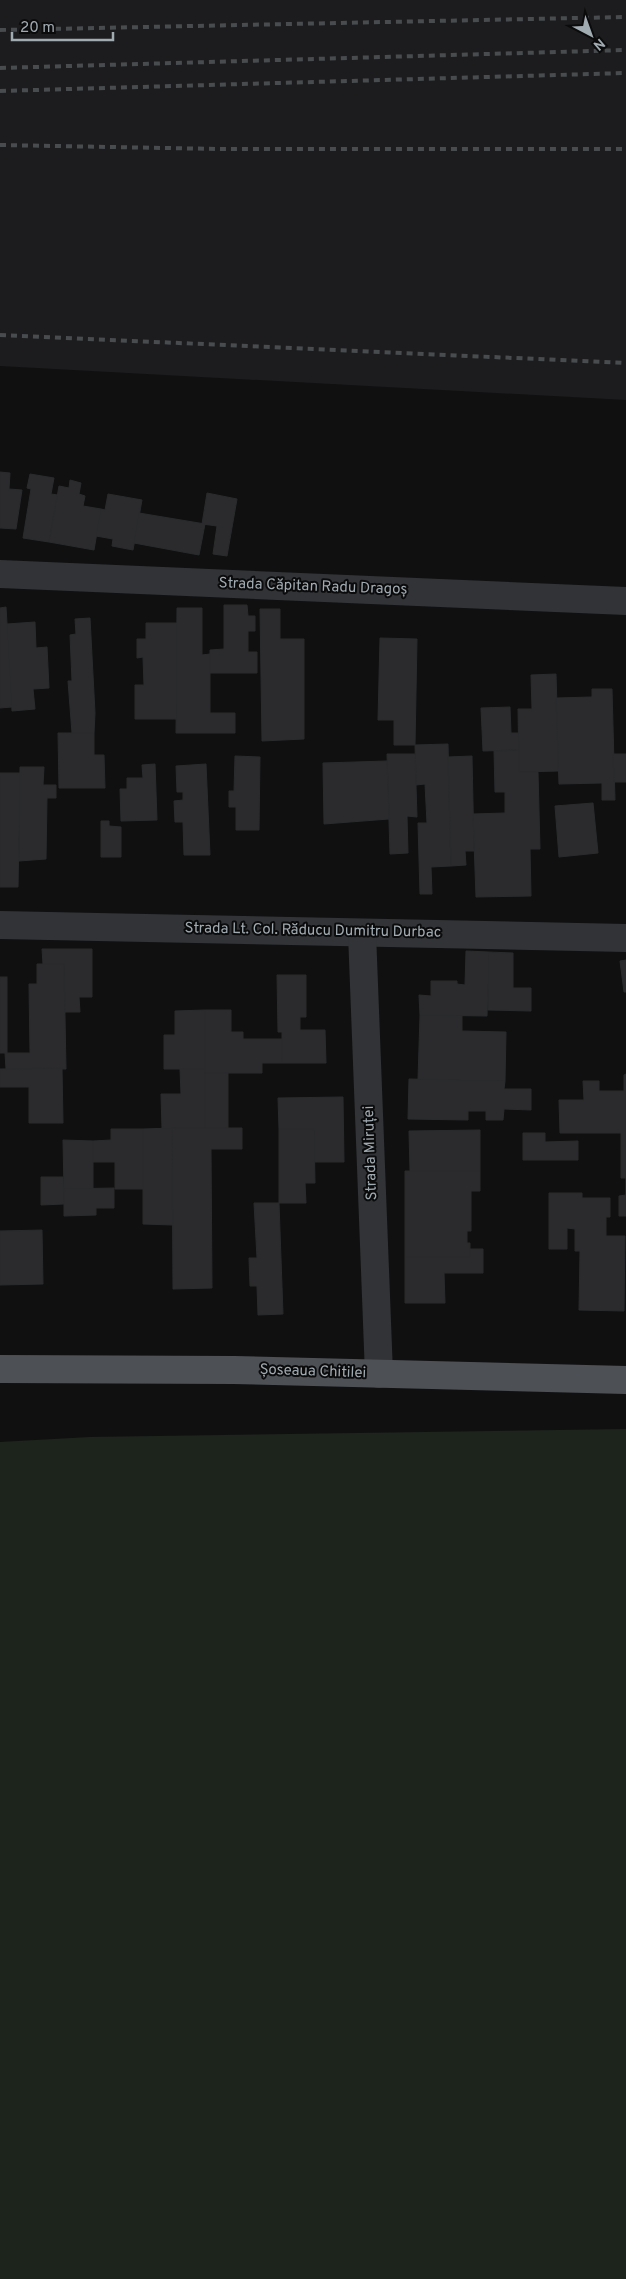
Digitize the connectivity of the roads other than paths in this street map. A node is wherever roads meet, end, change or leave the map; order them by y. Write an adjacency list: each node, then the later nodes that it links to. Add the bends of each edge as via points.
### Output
1 (0, 574): 2 (street, Strada Căpitan Radu Dragoș)
2 (626, 601)
3 (0, 925): 4 (street, Strada Lt. Col. Răducu Dumitru Durbac)
4 (362, 933): 5 (street, Strada Lt. Col. Răducu Dumitru Durbac); 7 (street, Strada Miruței)
5 (626, 938)
6 (0, 1369): 7 (main road, Șoseaua Chitilei)
7 (379, 1374): 8 (main road, Șoseaua Chitilei)
8 (626, 1380)

